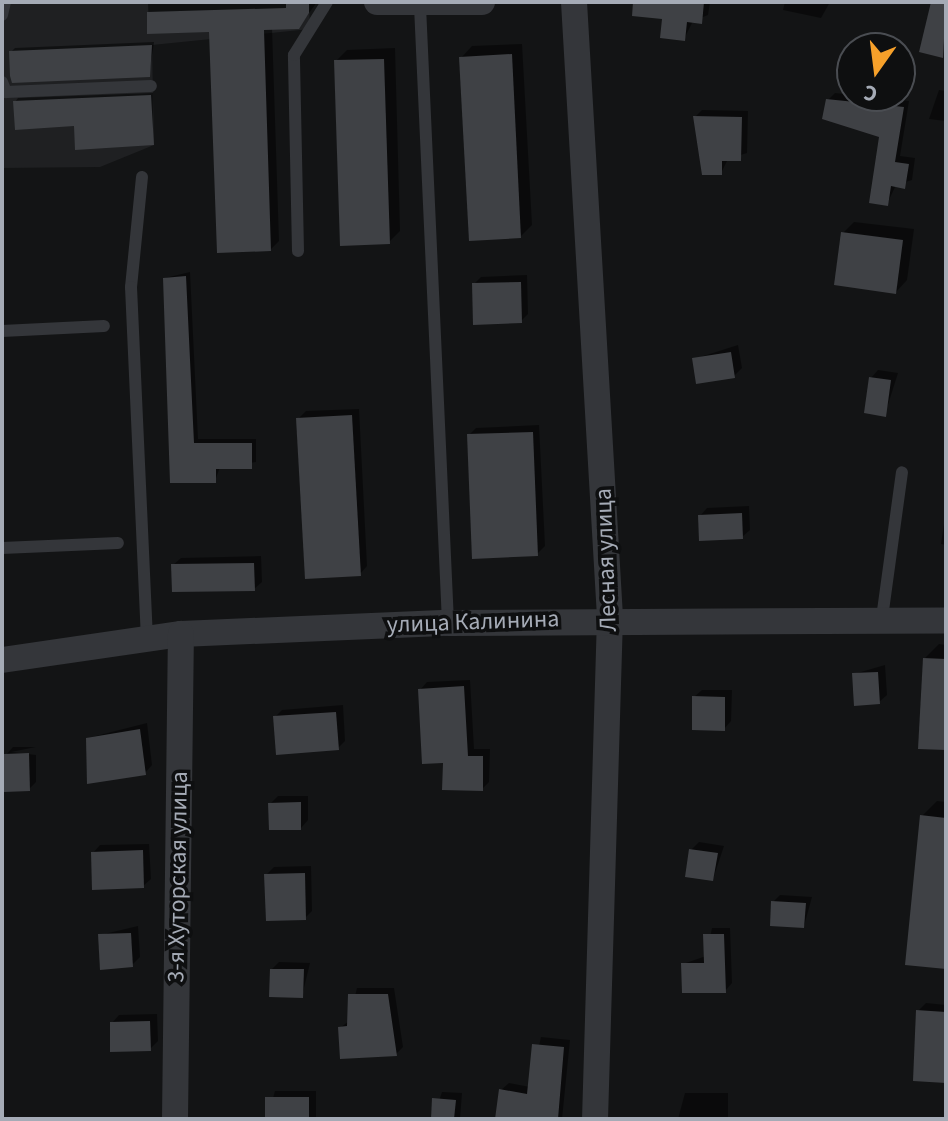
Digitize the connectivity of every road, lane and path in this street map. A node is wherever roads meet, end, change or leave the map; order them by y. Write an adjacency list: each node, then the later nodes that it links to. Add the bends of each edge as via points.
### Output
1 (5, 2): 7 (lane)
2 (327, 2): 11 (lane, via 294,55)
3 (377, 2): 6 (street)
4 (482, 2): 6 (street)
5 (574, 2): 17 (street, Лесная улица)
6 (420, 6): 20 (lane)
7 (2, 15)
8 (2, 82): 9 (lane, via 6,92)
9 (151, 86)
10 (142, 177): 22 (lane, via 131,287)
11 (298, 251)
12 (104, 326): 13 (lane)
13 (2, 331)
14 (902, 472): 18 (lane)
15 (118, 543): 16 (lane)
16 (2, 548)
17 (610, 617): 18 (street, улица Калинина); 20 (street, улица Калинина); 25 (street, Лесная улица)
18 (882, 618): 19 (street, улица Калинина)
19 (946, 620)
20 (448, 623): 21 (street, улица Калинина)
21 (181, 634): 22 (street, улица Калинина); 24 (street, 3-я Хуторская улица)
22 (147, 637): 23 (street, улица Калинина)
23 (2, 660)
24 (175, 1119)
25 (595, 1119)

